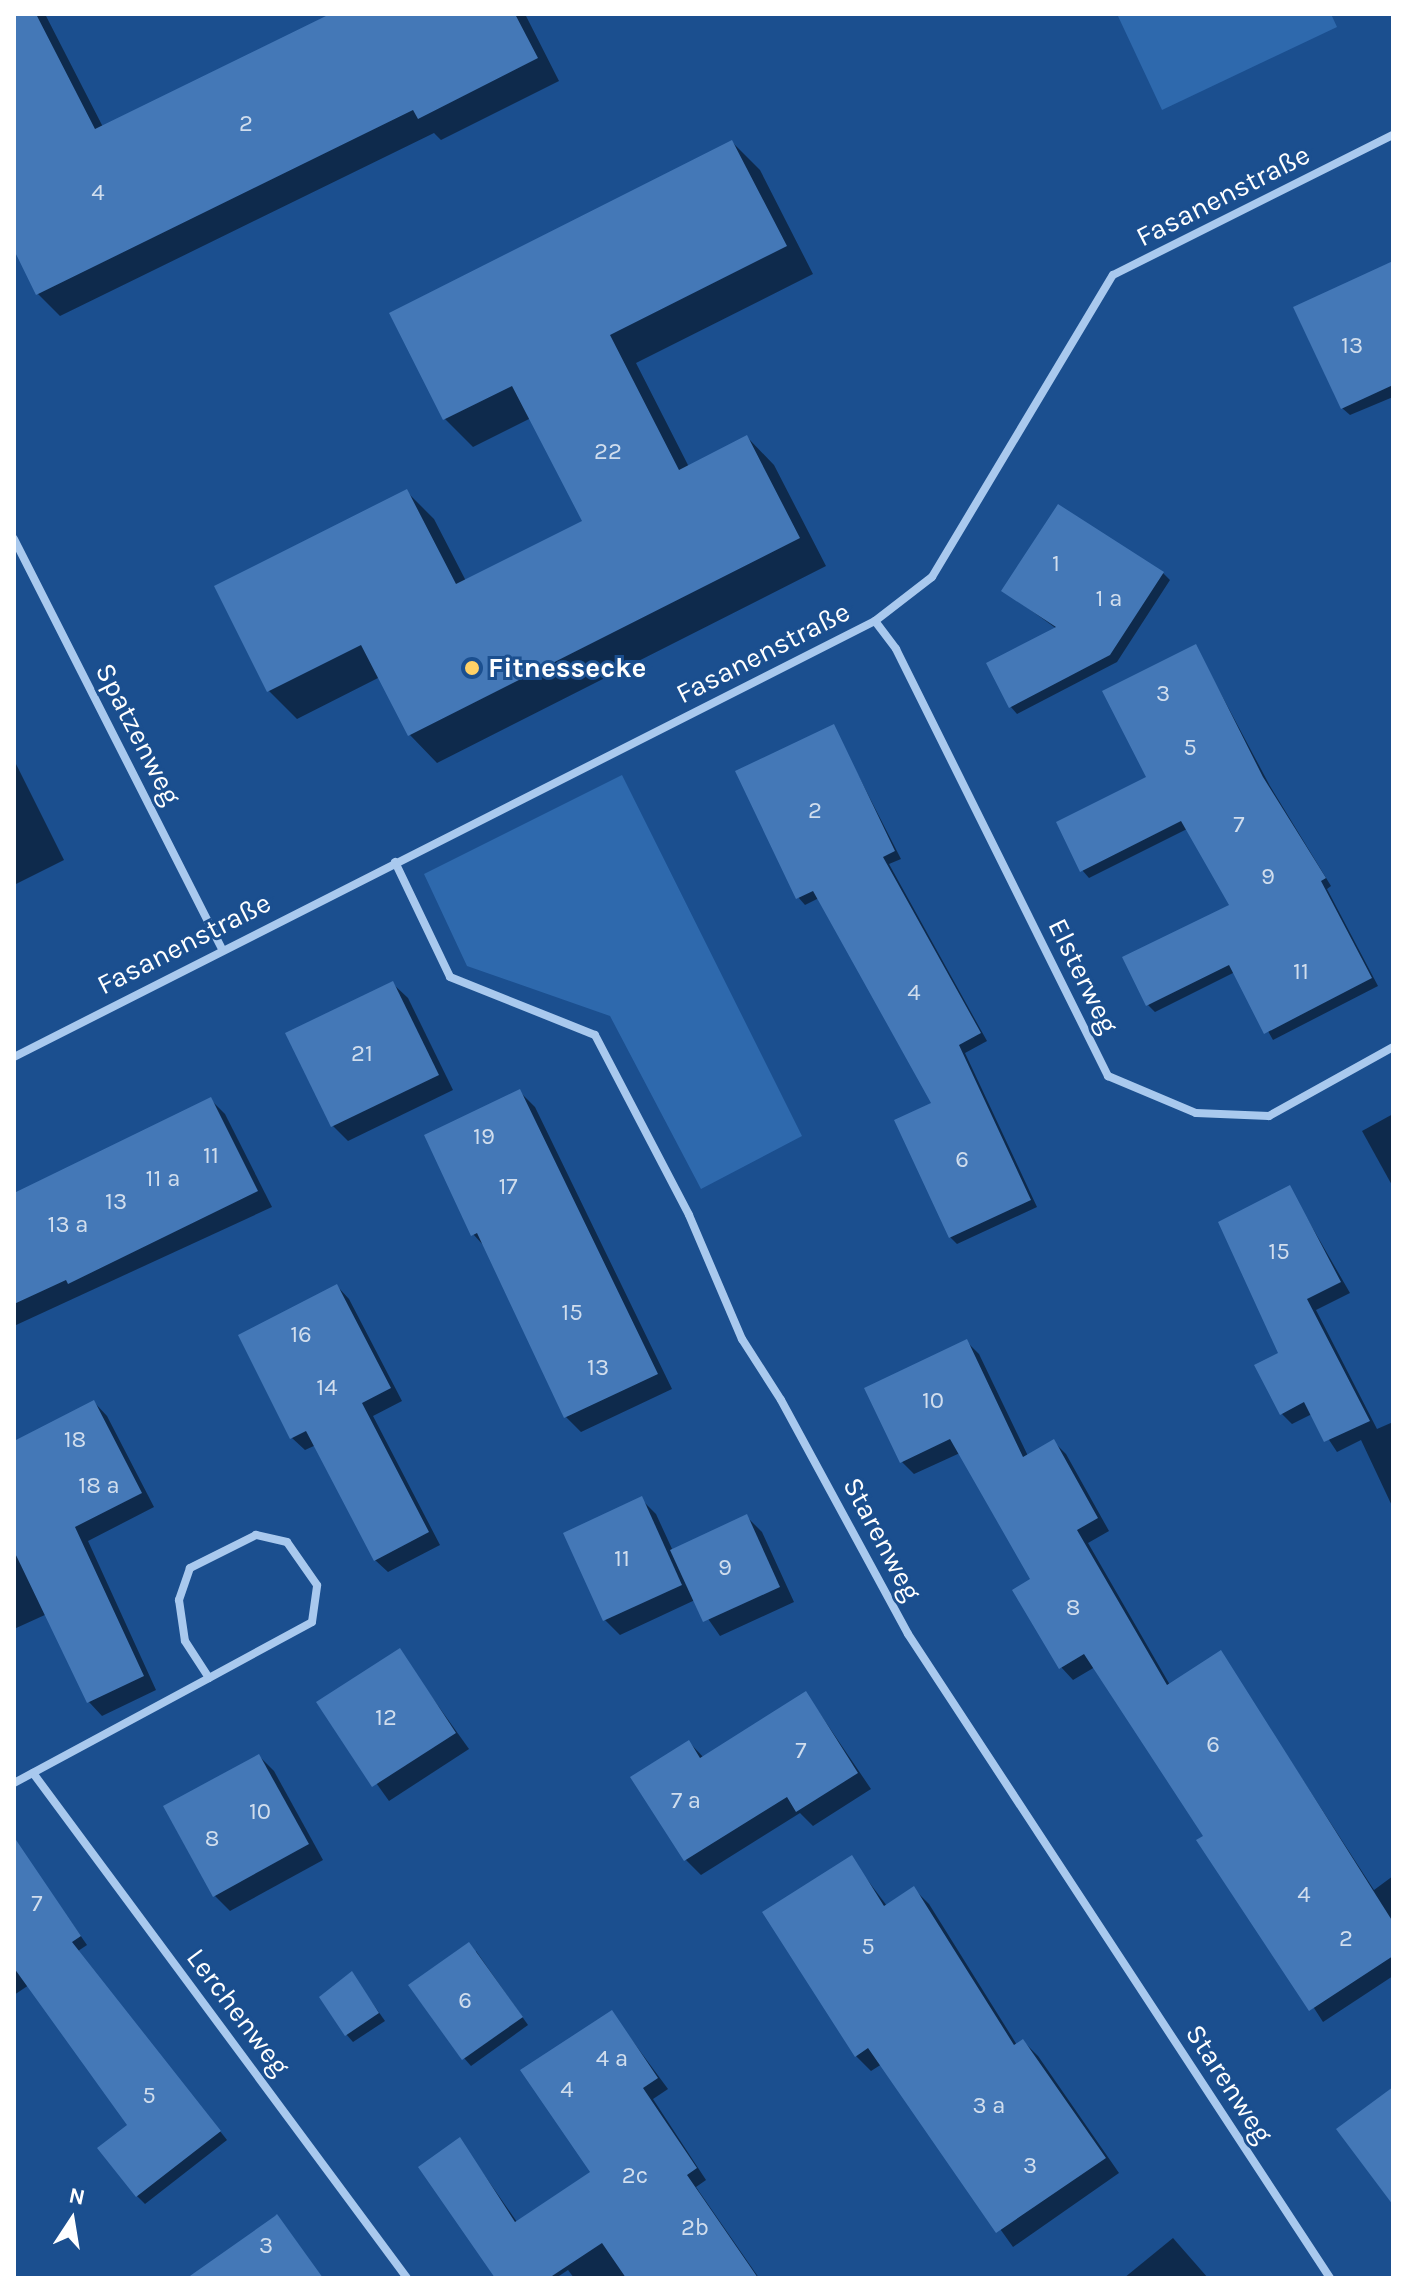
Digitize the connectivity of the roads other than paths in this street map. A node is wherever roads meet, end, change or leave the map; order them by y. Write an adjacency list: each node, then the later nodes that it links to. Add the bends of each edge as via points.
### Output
1 (1393, 135): 3 (street, Fasanenstraße, via 1113,275 932,577)
2 (14, 539): 5 (street, Spatzenweg)
3 (875, 621): 4 (street, Fasanenstraße); 6 (street, Elsterweg, via 896,649 1108,1076 1196,1113 1269,1116)
4 (395, 862): 5 (street, Fasanenstraße); 12 (street, Starenweg, via 450,977 595,1035 689,1215 742,1339 781,1400 908,1634)
5 (222, 949): 7 (street, Fasanenstraße)
6 (1393, 1047)
7 (14, 1057)
8 (209, 1678): 8 (street, via 312,1622 317,1585 287,1542 256,1535 190,1568 179,1600 185,1641); 9 (street)
9 (33, 1773): 10 (street); 11 (street, Lerchenweg)
10 (14, 1783)
11 (407, 2278)
12 (1330, 2278)

